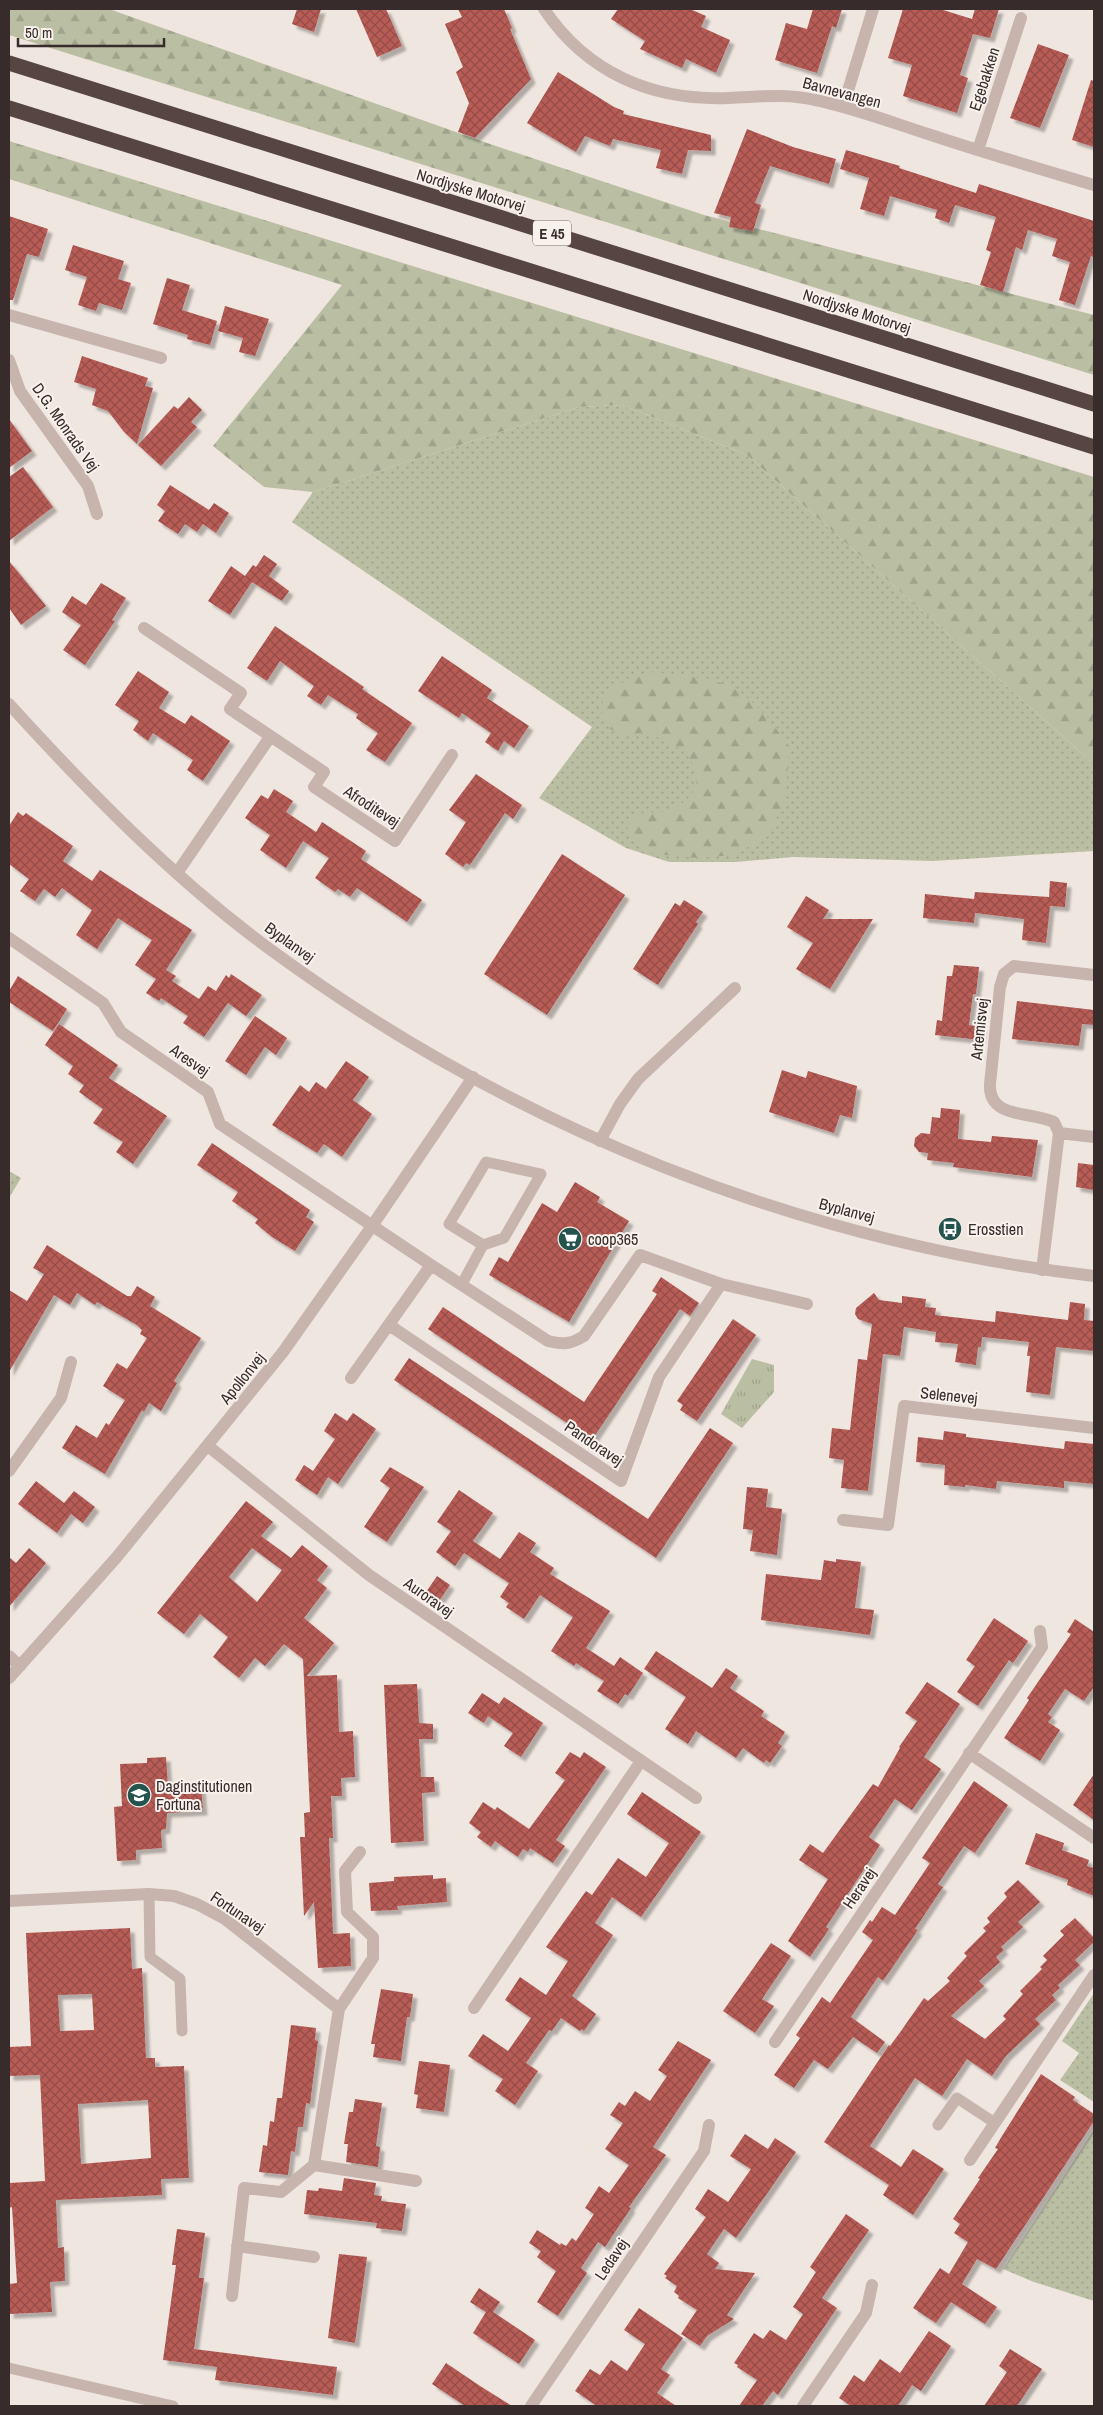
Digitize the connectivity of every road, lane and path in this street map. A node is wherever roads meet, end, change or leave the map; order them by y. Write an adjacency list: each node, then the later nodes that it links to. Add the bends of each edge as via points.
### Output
1 (544, 9): 5 (street, Bavnevangen, via 574,46 600,67 662,93 692,98 790,96)
2 (873, 9): 5 (street)
3 (1021, 18): 7 (street, Egebakken)
4 (9, 64): 12 (highway, Nordjyske Motorvej / E 45)
5 (843, 107): 7 (street, Bavnevangen)
6 (9, 108): 13 (highway)
7 (978, 150): 8 (street, Bavnevangen)
8 (1094, 185)
9 (9, 315): 10 (street)
10 (161, 358)
11 (9, 360): 14 (street, D.G. Monrads Vej, via 20,391 88,486)
12 (1094, 404)
13 (1094, 447)
14 (96, 514)
15 (144, 628): 17 (street, Afroditevej, via 241,693 230,709)
16 (9, 704): 19 (street, Byplanvej, via 80,782)
17 (270, 736): 18 (street, Afroditevej, via 324,772 314,787 395,841); 19 (street)
18 (452, 755)
19 (177, 873): 23 (street, Byplanvej, via 269,948 367,1016)
20 (9, 938): 27 (street, Aresvej, via 103,1003 121,1032 208,1092 220,1124)
21 (1094, 974): 24 (street, Artemisvej, via 1014,966 1004,974 1000,987 989,1092 992,1102 1012,1112 1054,1122)
22 (735, 988): 26 (street, via 638,1079)
23 (473, 1077): 26 (street, Byplanvej); 27 (street, Apollonvej)
24 (1058, 1133): 25 (street); 30 (street)
25 (1094, 1137)
26 (600, 1141): 30 (street, Byplanvej, via 777,1208 934,1251)
27 (372, 1226): 29 (street); 39 (street, Apollonvej, via 283,1352)
28 (484, 1245): 28 (lane, via 449,1224 486,1162 541,1174 504,1238); 32 (lane)
29 (431, 1265): 32 (street); 35 (street)
30 (1042, 1270): 31 (street, Byplanvej)
31 (1094, 1276)
32 (462, 1284): 33 (street, via 548,1340 561,1345 584,1336 640,1256)
33 (721, 1284): 34 (street); 35 (street, Pandoravej, via 659,1377 621,1481)
34 (806, 1304)
35 (389, 1325): 37 (street)
36 (71, 1362): 40 (street, via 61,1398)
37 (351, 1378)
38 (1094, 1428): 41 (street, Selenevej, via 904,1406 888,1525)
39 (208, 1446): 44 (street, Apollonvej, via 116,1558); 47 (street, Auroravej, via 369,1575)
40 (9, 1471)
41 (842, 1520)
42 (1040, 1630): 46 (street, Heravej, via 1042,1647)
43 (9, 1656): 44 (street)
44 (20, 1666): 45 (street, Apollonvej)
45 (9, 1678)
46 (969, 1753): 49 (street); 57 (street, Heravej)
47 (641, 1761): 48 (street, Auroravej); 54 (street)
48 (696, 1798)
49 (1094, 1838)
50 (360, 1852): 55 (street, via 345,1871 347,1912 373,1937 373,1958)
51 (149, 1894): 52 (street, Fortunavej); 55 (street, Fortunavej, via 174,1896 226,1919); 56 (lane, via 150,1957 180,1978)
52 (9, 1901)
53 (1094, 1975): 58 (street)
54 (474, 2008)
55 (339, 2009): 62 (street)
56 (182, 2031)
57 (775, 2042)
58 (995, 2123): 59 (lane, via 957,2098); 61 (street)
59 (938, 2125)
60 (709, 2126): 70 (street, Ledavej, via 704,2150)
61 (970, 2160)
62 (314, 2165): 63 (street); 64 (street, via 281,2192 244,2188)
63 (416, 2181)
64 (237, 2246): 65 (street); 67 (street)
65 (314, 2257)
66 (872, 2285): 71 (street, via 866,2313)
67 (232, 2296)
68 (9, 2368): 69 (lane)
69 (173, 2406)
70 (531, 2406)
71 (803, 2406)

